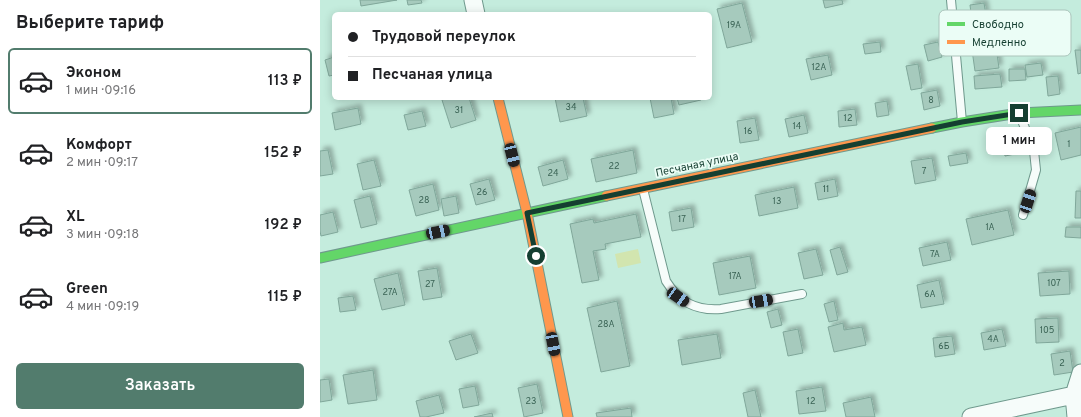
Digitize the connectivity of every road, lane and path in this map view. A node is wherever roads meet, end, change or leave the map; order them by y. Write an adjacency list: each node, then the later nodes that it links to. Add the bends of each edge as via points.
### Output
1 (473, 0): 4 (street)
2 (951, 0): 3 (lane)
3 (952, 10)
4 (476, 12)
5 (956, 56): 9 (lane)
6 (499, 100): 11 (street)
7 (1081, 110): 8 (street, Песчаная улица)
8 (1019, 113): 9 (street, Песчаная улица); 12 (lane, via 1034,151 1036,170)
9 (962, 122): 10 (street, Песчаная улица)
10 (643, 188): 11 (street, Песчаная улица); 14 (lane, via 666,281 670,289 688,304 712,310)
11 (527, 213): 13 (street, Песчаная улица); 17 (street)
12 (1023, 215)
13 (320, 258)
14 (802, 294)
15 (1081, 373): 16 (street)
16 (1074, 395): 18 (street); 19 (street)
17 (568, 417)
18 (972, 417)
19 (1076, 417)

